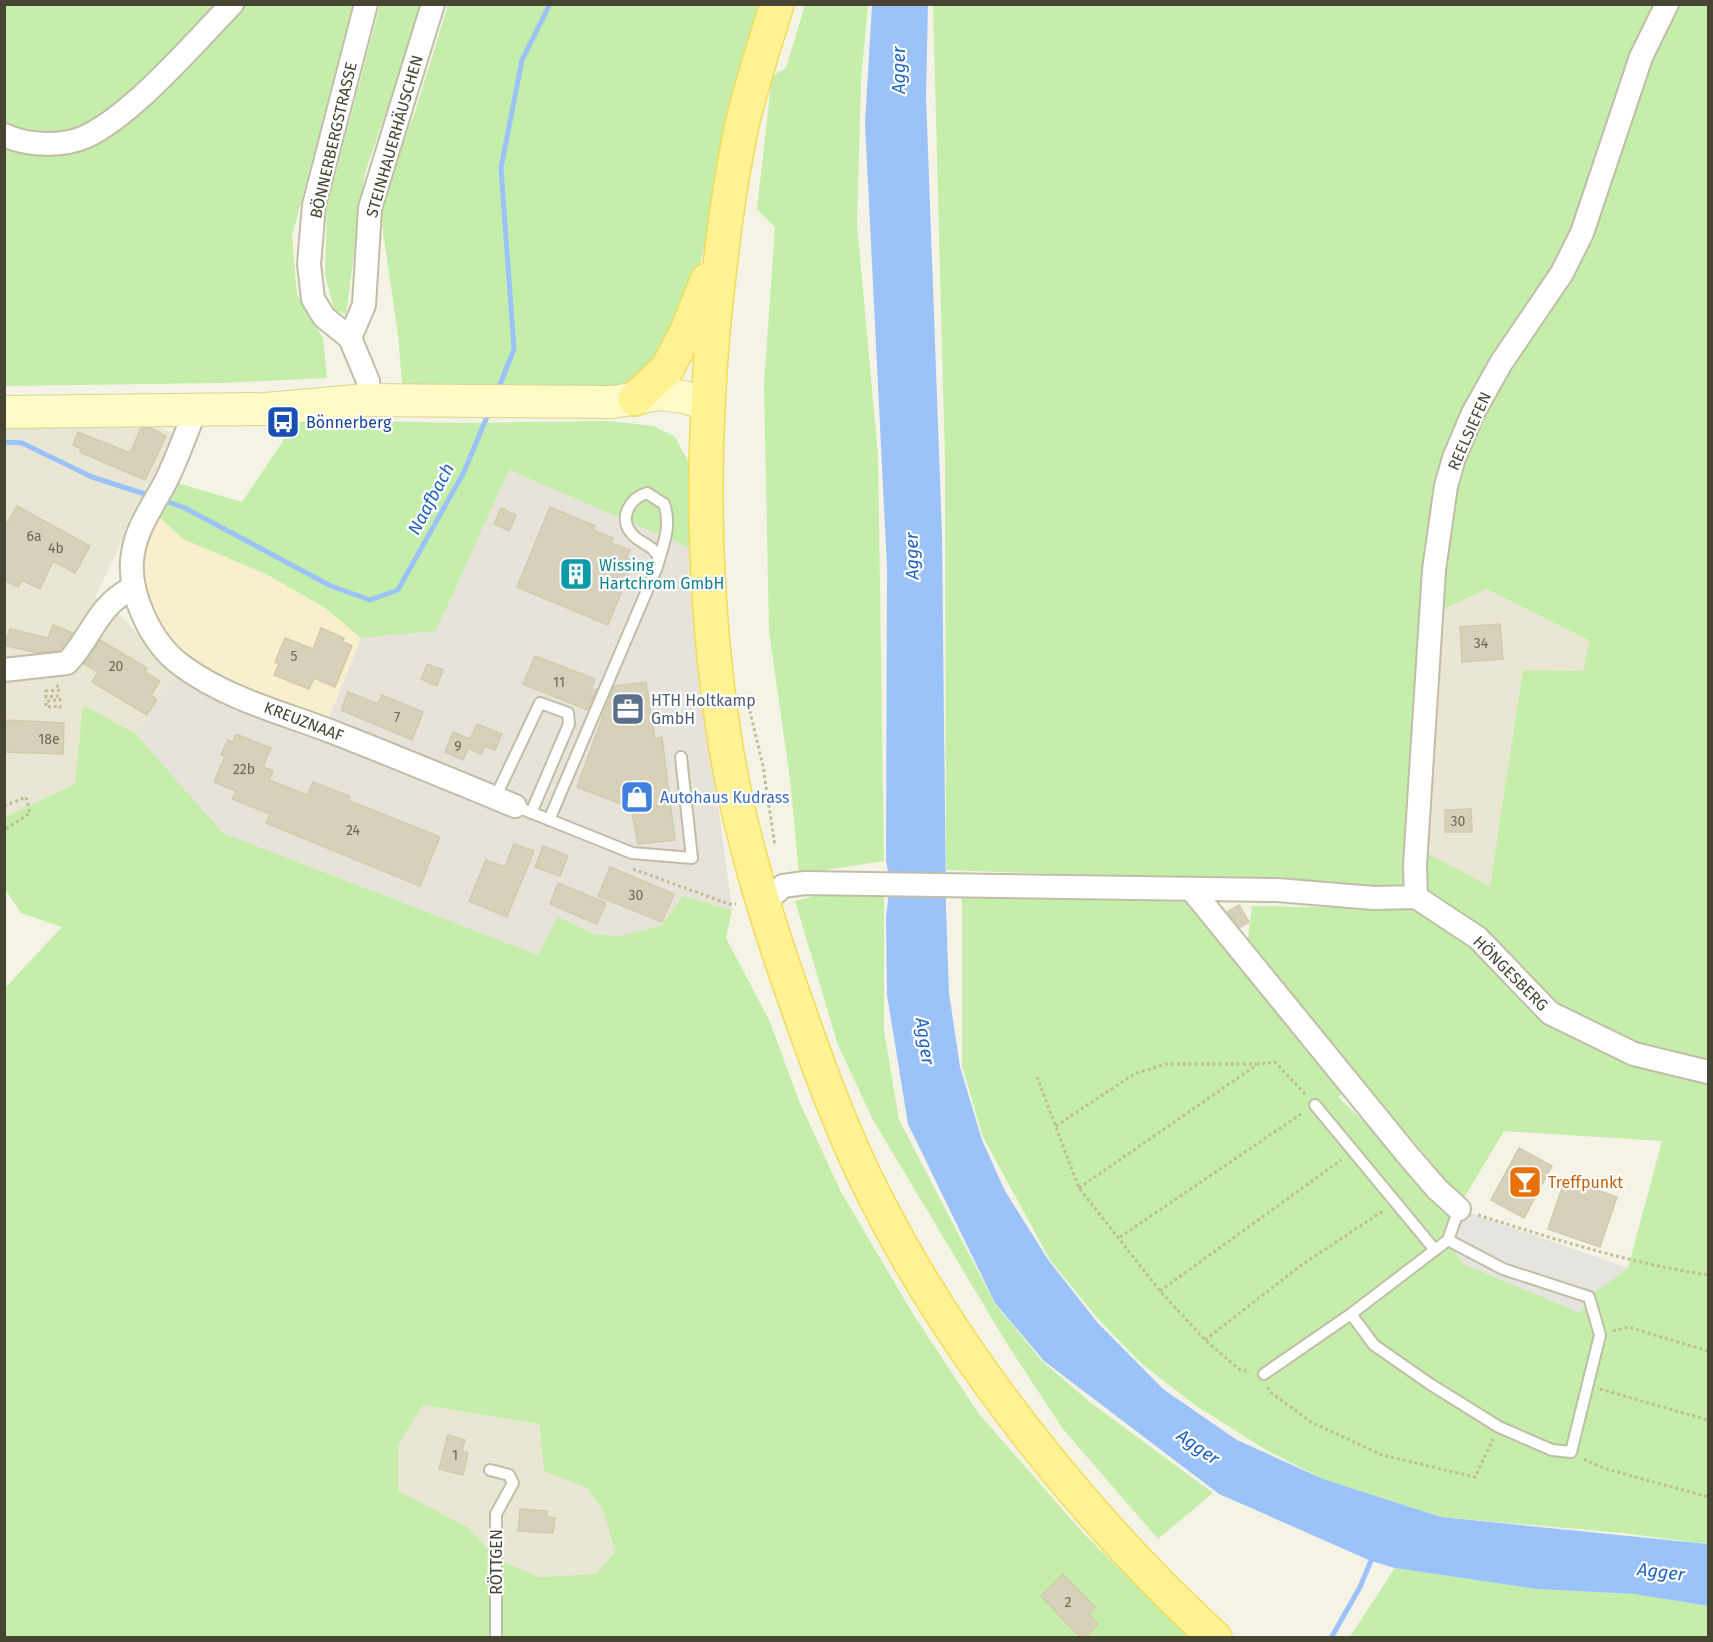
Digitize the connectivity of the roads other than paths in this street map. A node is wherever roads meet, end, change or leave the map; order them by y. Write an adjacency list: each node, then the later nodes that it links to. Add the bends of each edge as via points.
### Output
1 (232, 4): 6 (street, via 110,123 83,138 62,142 40,144)
2 (366, 4): 8 (street, BÖNNERBERGSTRASSE, via 314,206 309,264 313,299 324,317)
3 (432, 4): 8 (street, STEINHAUERHÄUSCHEN, via 370,208 364,304)
4 (777, 4): 7 (main road, via 743,123)
5 (1667, 4): 24 (street, REELSIEFEN, via 1641,57 1582,233 1557,281 1501,363 1473,413 1451,468 1434,570)
6 (4, 135)
7 (722, 239): 10 (main road, via 683,339 667,369); 11 (main road)
8 (350, 338): 9 (street, BÖNNERBERGSTRASSE, via 368,381)
9 (368, 400): 10 (street); 12 (street, via 265,409)
10 (624, 401): 11 (street, via 660,394)
11 (707, 404): 23 (main road, via 705,525 709,608 725,743)
12 (196, 408): 13 (street); 15 (street, KREUZNAAF, via 167,479 145,519 133,553)
13 (4, 412)
14 (658, 562): 14 (lane, via 669,530 664,504 646,493 630,504 627,526 632,535 647,542); 21 (lane)
15 (132, 588): 16 (street, via 113,598 99,614 82,647 55,673); 17 (street, KREUZNAAF, via 143,616 179,664 217,688)
16 (4, 670)
17 (299, 720): 18 (street); 20 (street, KREUZNAAF)
18 (316, 743)
19 (681, 758): 21 (lane, via 692,858 632,853)
20 (514, 806): 20 (lane, via 540,703 568,713 569,724); 21 (lane)
21 (549, 820)
22 (1192, 890): 23 (street, via 825,883); 24 (street); 27 (street, via 1406,1153)
23 (773, 895): 33 (main road, via 830,1098 872,1192 925,1284 1036,1444 1125,1547)
24 (1416, 897): 25 (street, HÖNGESBERG, via 1478,938 1550,1013 1634,1054)
25 (1708, 1072)
26 (1316, 1104): 29 (lane)
27 (1459, 1209): 28 (lane)
28 (1448, 1240): 29 (lane); 30 (lane, via 1503,1269 1589,1297 1600,1335 1571,1452 1552,1450 1499,1426 1374,1345)
29 (1435, 1250): 30 (lane)
30 (1351, 1314): 31 (lane)
31 (1264, 1374)
32 (490, 1470): 34 (lane, RÖTTGEN, via 509,1475 513,1483 496,1514)
33 (1210, 1636)
34 (496, 1638)

